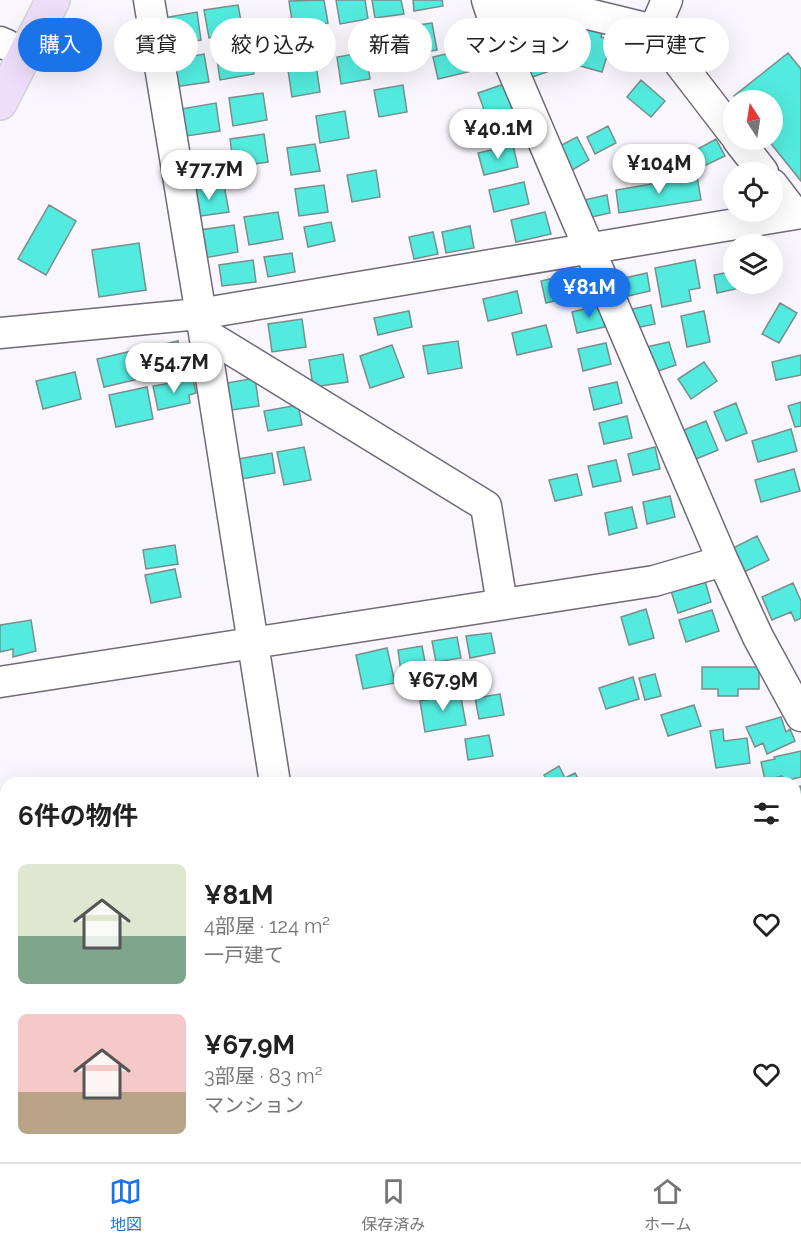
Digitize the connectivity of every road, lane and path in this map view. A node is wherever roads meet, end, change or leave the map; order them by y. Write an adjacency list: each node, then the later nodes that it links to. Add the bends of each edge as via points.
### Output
1 (31, 0): 8 (main road)
2 (53, 0): 10 (main road)
3 (149, 0): 17 (street)
4 (667, 0): 7 (street)
5 (488, 2): 6 (street); 16 (street, via 502,45)
6 (604, 18)
7 (659, 18)
8 (2, 49)
9 (686, 72): 11 (street)
10 (0, 102)
11 (723, 120)
12 (746, 150): 13 (street)
13 (755, 162)
14 (783, 197): 15 (street)
15 (798, 214): 16 (street)
16 (589, 249): 17 (street); 19 (street)
17 (202, 323): 18 (street); 20 (street, via 486,506); 21 (street)
18 (0, 333)
19 (723, 561): 20 (street, via 654,581); 23 (street)
20 (502, 604): 21 (street)
21 (253, 642): 22 (street); 24 (street)
22 (0, 682)
23 (801, 716)
24 (274, 777)

